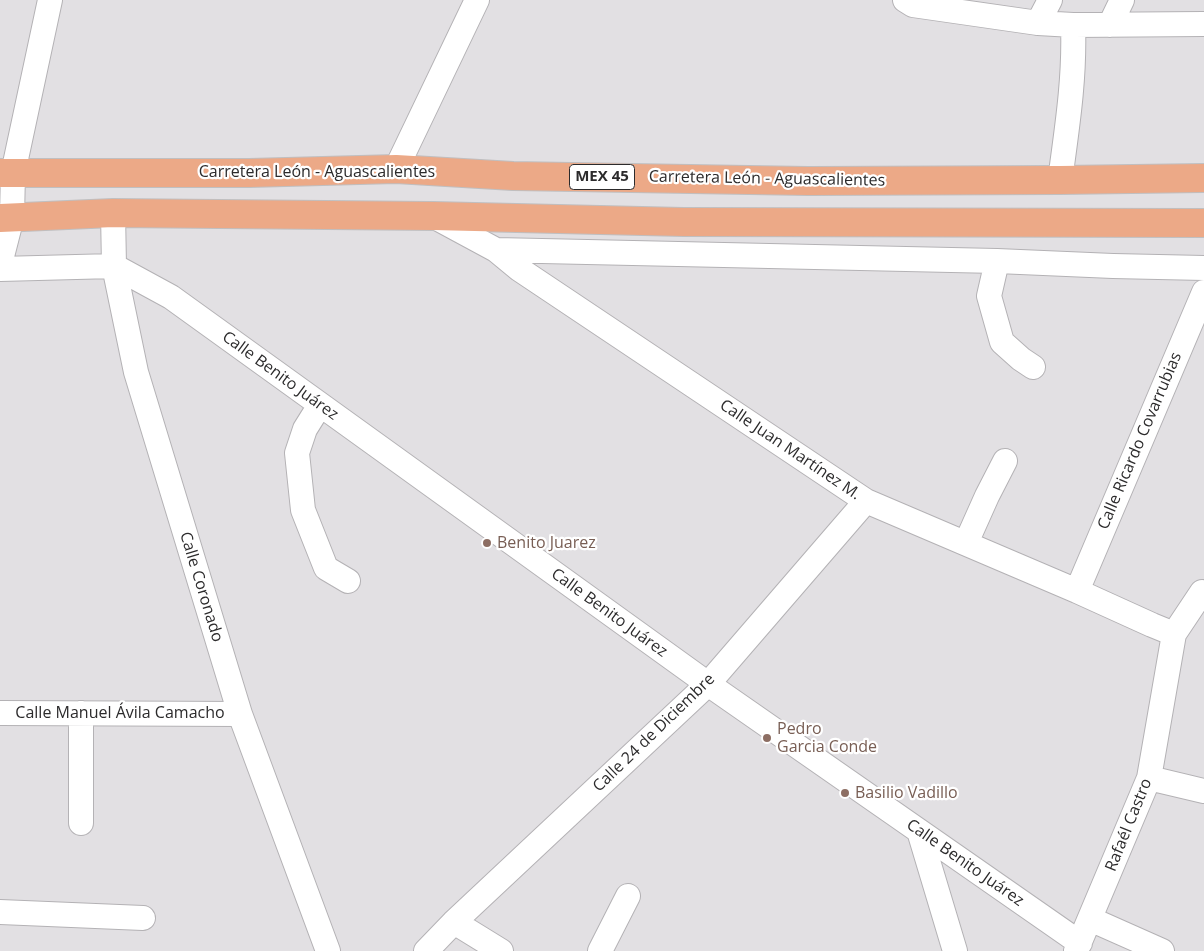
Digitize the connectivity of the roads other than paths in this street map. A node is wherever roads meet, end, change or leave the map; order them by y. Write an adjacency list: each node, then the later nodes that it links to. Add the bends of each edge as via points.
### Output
1 (50, 0): 11 (street)
2 (477, 0): 10 (street)
3 (1050, 0): 6 (street)
4 (1122, 0): 9 (street)
5 (911, 2): 6 (street)
6 (1038, 23): 8 (street)
7 (1204, 24): 9 (street)
8 (1073, 25): 9 (street); 13 (street, via 1070,106)
9 (1110, 25)
10 (396, 169): 11 (main road, Carretera León - Aguascalientes / MEX 45); 13 (main road, Carretera León - Aguascalientes / MEX 45, via 513,176 798,181)
11 (6, 173): 16 (street)
12 (1204, 178): 13 (main road, Carretera León - Aguascalientes / MEX 45)
13 (1060, 180)
14 (113, 213): 15 (main road); 16 (main road); 21 (street, Calle Coronado)
15 (433, 216): 17 (main road, via 684,222); 18 (street, Calle Juan Martínez M.)
16 (6, 217): 20 (street)
17 (1204, 224)
18 (496, 250): 19 (street); 28 (street, Calle Juan Martínez M., via 519,269)
19 (997, 261): 22 (street); 25 (street, via 989,296 1002,342)
20 (0, 264)
21 (114, 266): 23 (street); 26 (street, Calle Benito Juárez, via 171,297); 37 (street, Calle Coronado, via 136,372)
22 (1204, 268)
23 (0, 269)
24 (1204, 292): 31 (street, Calle Ricardo Covarrubias)
25 (1033, 367)
26 (320, 405): 30 (street, via 305,429 297,453 303,510 326,568); 34 (street, Calle Benito Juárez)
27 (1005, 461): 29 (street)
28 (866, 501): 29 (street, Calle Juan Martínez M.); 34 (street, Calle 24 de Diciembre)
29 (966, 543): 31 (street, Calle Juan Martínez M.)
30 (348, 581)
31 (1077, 590): 33 (street, Calle Juan Martínez M.)
32 (1204, 594): 33 (street, via 1202,592)
33 (1174, 634): 38 (street, Rafaél Castro)
34 (708, 684): 41 (street, Calle Benito Juárez); 46 (street, Calle 24 de Diciembre)
35 (0, 713): 36 (street, Calle Manuel Ávila Camacho)
36 (81, 713): 37 (street, Calle Manuel Ávila Camacho); 40 (street)
37 (240, 714): 48 (street, Calle Coronado)
38 (1149, 778): 39 (street); 45 (street, Rafaél Castro)
39 (1204, 791)
40 (81, 823)
41 (919, 831): 47 (street, Calle Benito Juárez); 52 (street)
42 (628, 896): 51 (street)
43 (0, 912): 44 (street)
44 (143, 918)
45 (1090, 919): 47 (street, Rafaél Castro); 53 (street)
46 (454, 922): 49 (street, Calle 24 de Diciembre); 50 (street)
47 (1078, 947)
48 (328, 951)
49 (426, 951)
50 (501, 951)
51 (600, 951)
52 (955, 951)
53 (1162, 951)

